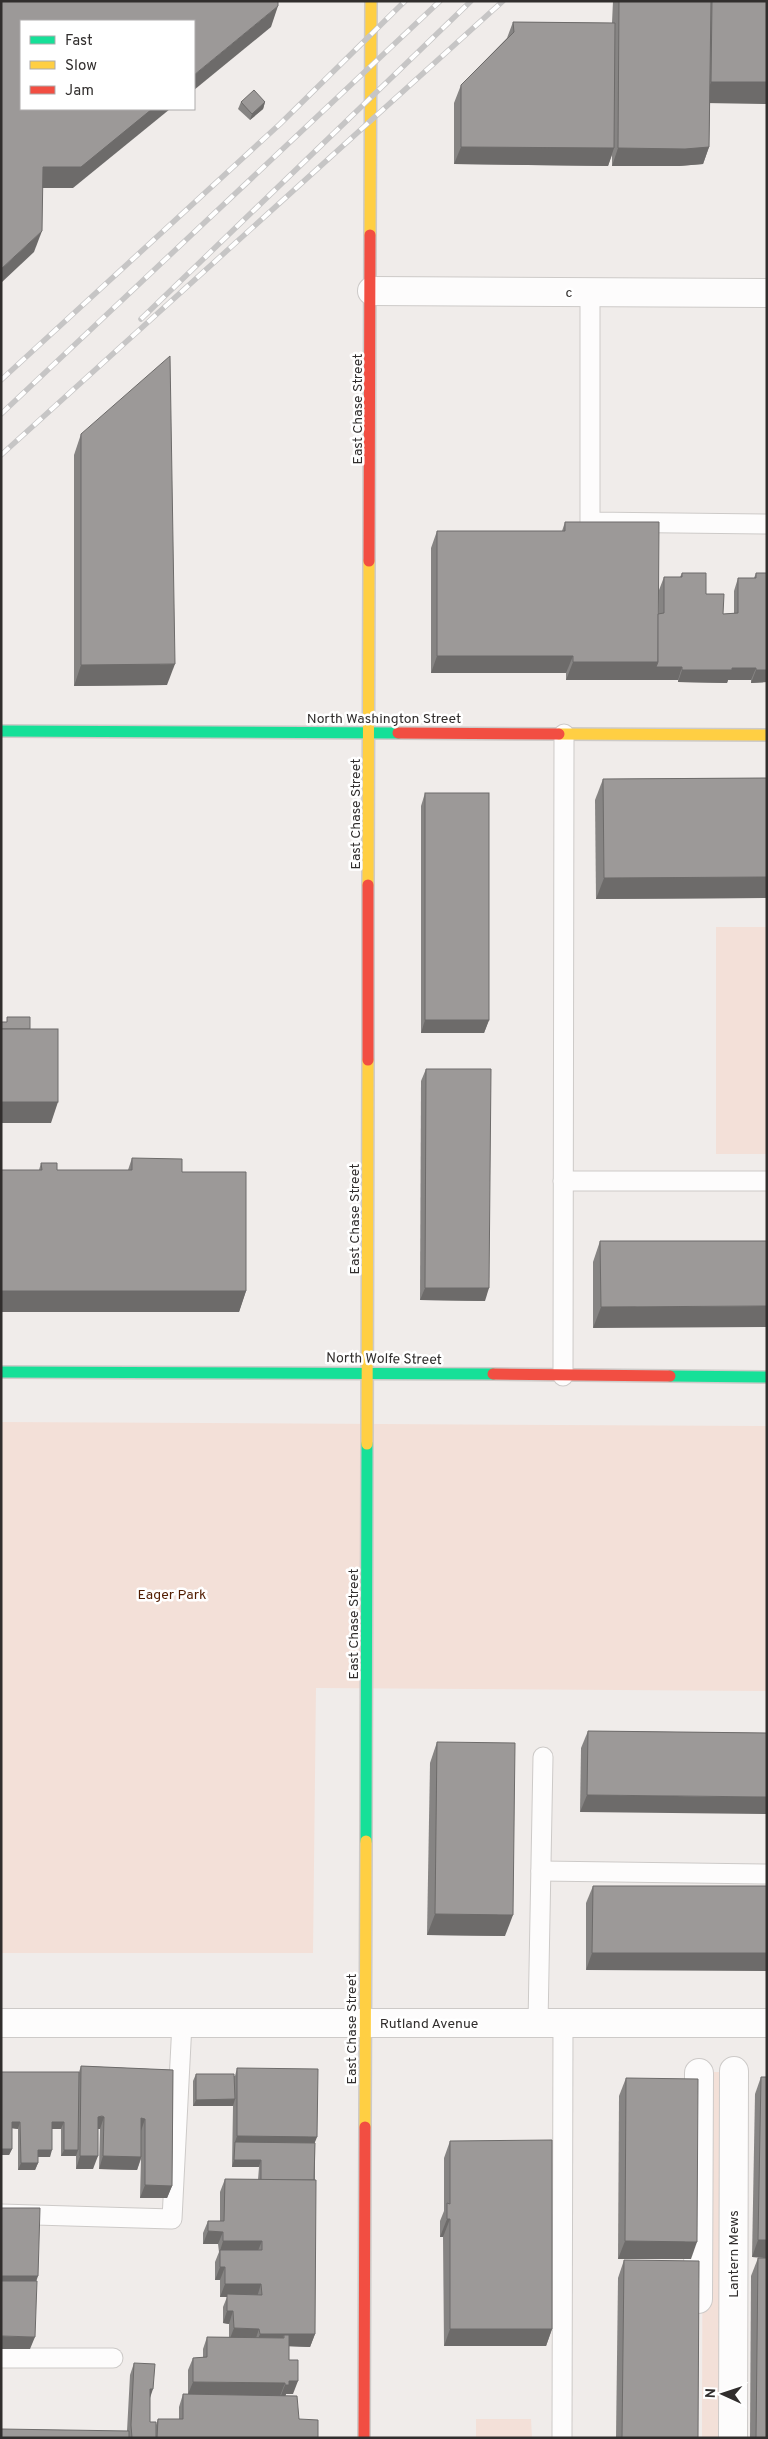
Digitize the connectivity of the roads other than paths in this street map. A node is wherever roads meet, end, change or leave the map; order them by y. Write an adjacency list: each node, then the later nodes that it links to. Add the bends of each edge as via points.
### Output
1 (371, 1): 2 (street, East Chase Street)
2 (372, 291): 3 (street, c); 7 (street, East Chase Street)
3 (590, 292): 4 (street, c); 5 (lane, via 590,522)
4 (767, 293)
5 (767, 524)
6 (1, 731): 7 (street, North Washington Street)
7 (371, 733): 8 (street, North Washington Street); 13 (street, East Chase Street)
8 (564, 734): 9 (street, North Washington Street); 10 (lane)
9 (767, 735)
10 (563, 1181): 11 (lane); 14 (lane)
11 (767, 1181)
12 (1, 1372): 13 (street, North Wolfe Street)
13 (368, 1372): 14 (street, North Wolfe Street); 21 (street, East Chase Street)
14 (563, 1376): 15 (street, North Wolfe Street)
15 (767, 1377)
16 (543, 1757): 17 (lane)
17 (541, 1871): 18 (lane); 22 (lane)
18 (767, 1874)
19 (1, 2023): 20 (street, Rutland Avenue)
20 (182, 2023): 21 (street, Rutland Avenue); 26 (lane, via 172,2219)
21 (366, 2023): 22 (street, Rutland Avenue); 30 (street, East Chase Street)
22 (550, 2023): 23 (street, Rutland Avenue); 31 (lane)
23 (767, 2024)
24 (734, 2071): 32 (street, Lantern Mews)
25 (699, 2073): 27 (street)
26 (1, 2214)
27 (698, 2319)
28 (1, 2358): 29 (lane)
29 (113, 2358)
30 (364, 2438)
31 (562, 2438)
32 (733, 2438)

